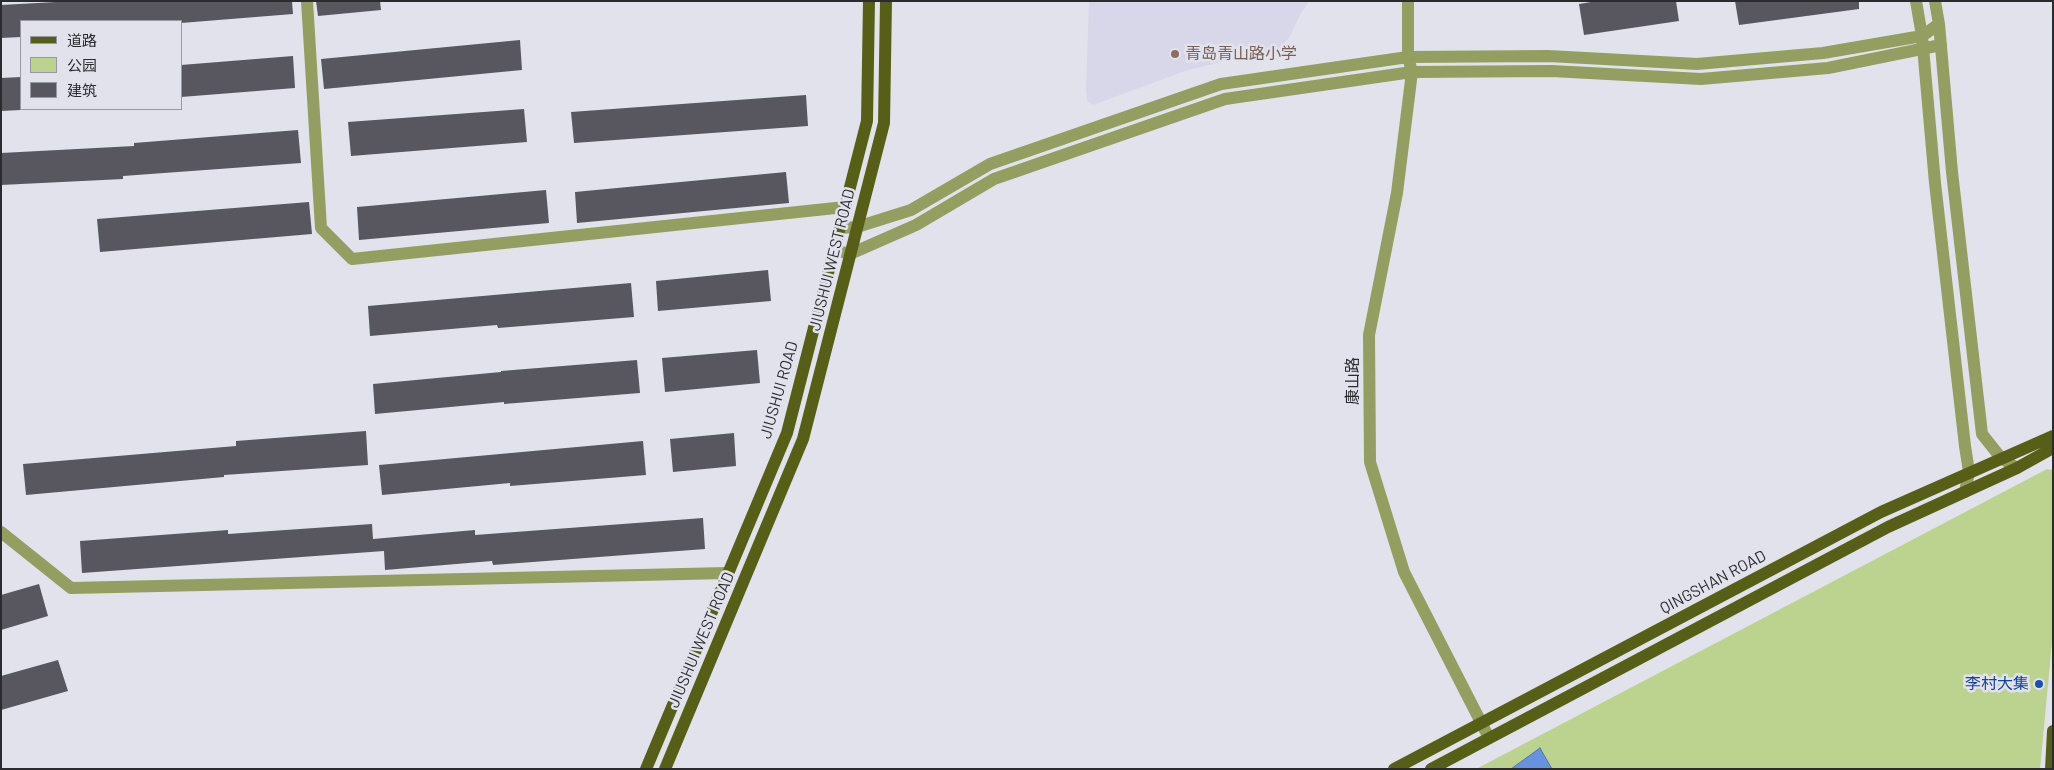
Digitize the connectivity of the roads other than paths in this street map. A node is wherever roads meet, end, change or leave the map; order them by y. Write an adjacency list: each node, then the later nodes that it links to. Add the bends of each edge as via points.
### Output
1 (307, 1): 12 (street, via 321,228 352,259)
2 (869, 1): 12 (main road, JIUSHUI ROAD, via 867,121)
3 (886, 1): 13 (main road, JIUSHUI WEST ROAD, via 884,123)
4 (1408, 1): 10 (street, 康山路)
5 (1916, 1): 8 (street)
6 (1935, 1): 7 (street)
7 (1939, 24): 8 (street); 9 (street)
8 (1923, 42): 9 (street); 10 (street, via 1697,64 1548,56); 11 (street, via 1828,68 1701,79 1552,71); 21 (street, via 1936,193)
9 (1941, 46): 19 (street, via 1982,434)
10 (1408, 57): 11 (street, 康山路); 13 (street, via 1221,84 990,164 911,210)
11 (1412, 72): 16 (street, via 1225,99 994,179 916,225); 25 (street, 康山路, via 1397,193 1369,334 1370,462 1404,572)
12 (845, 207): 14 (main road, JIUSHUI ROAD)
13 (857, 227): 14 (street); 16 (main road, JIUSHUI WEST ROAD)
14 (840, 228): 15 (main road, JIUSHUI ROAD)
15 (834, 250): 16 (street); 24 (main road, JIUSHUI ROAD, via 787,434)
16 (850, 254): 29 (main road, JIUSHUI WEST ROAD, via 803,439)
17 (2053, 436): 19 (main road, QINGSHAN ROAD)
18 (2052, 449): 20 (main road, QINGSHAN ROAD)
19 (2001, 458): 20 (street); 21 (main road, QINGSHAN ROAD)
20 (2017, 468): 22 (main road, QINGSHAN ROAD)
21 (1969, 472): 22 (street); 25 (main road, QINGSHAN ROAD, via 1880,512)
22 (1965, 492): 27 (main road, QINGSHAN ROAD, via 1888,527)
23 (1, 532): 24 (street, via 72,588)
24 (727, 573): 28 (main road, JIUSHUI ROAD)
25 (1480, 723): 27 (street, 康山路); 30 (main road, QINGSHAN ROAD)
26 (2053, 731): 32 (main road)
27 (1489, 738): 31 (main road, QINGSHAN ROAD)
28 (646, 769)
29 (665, 769)
30 (1394, 769)
31 (1431, 769)
32 (2050, 769)

